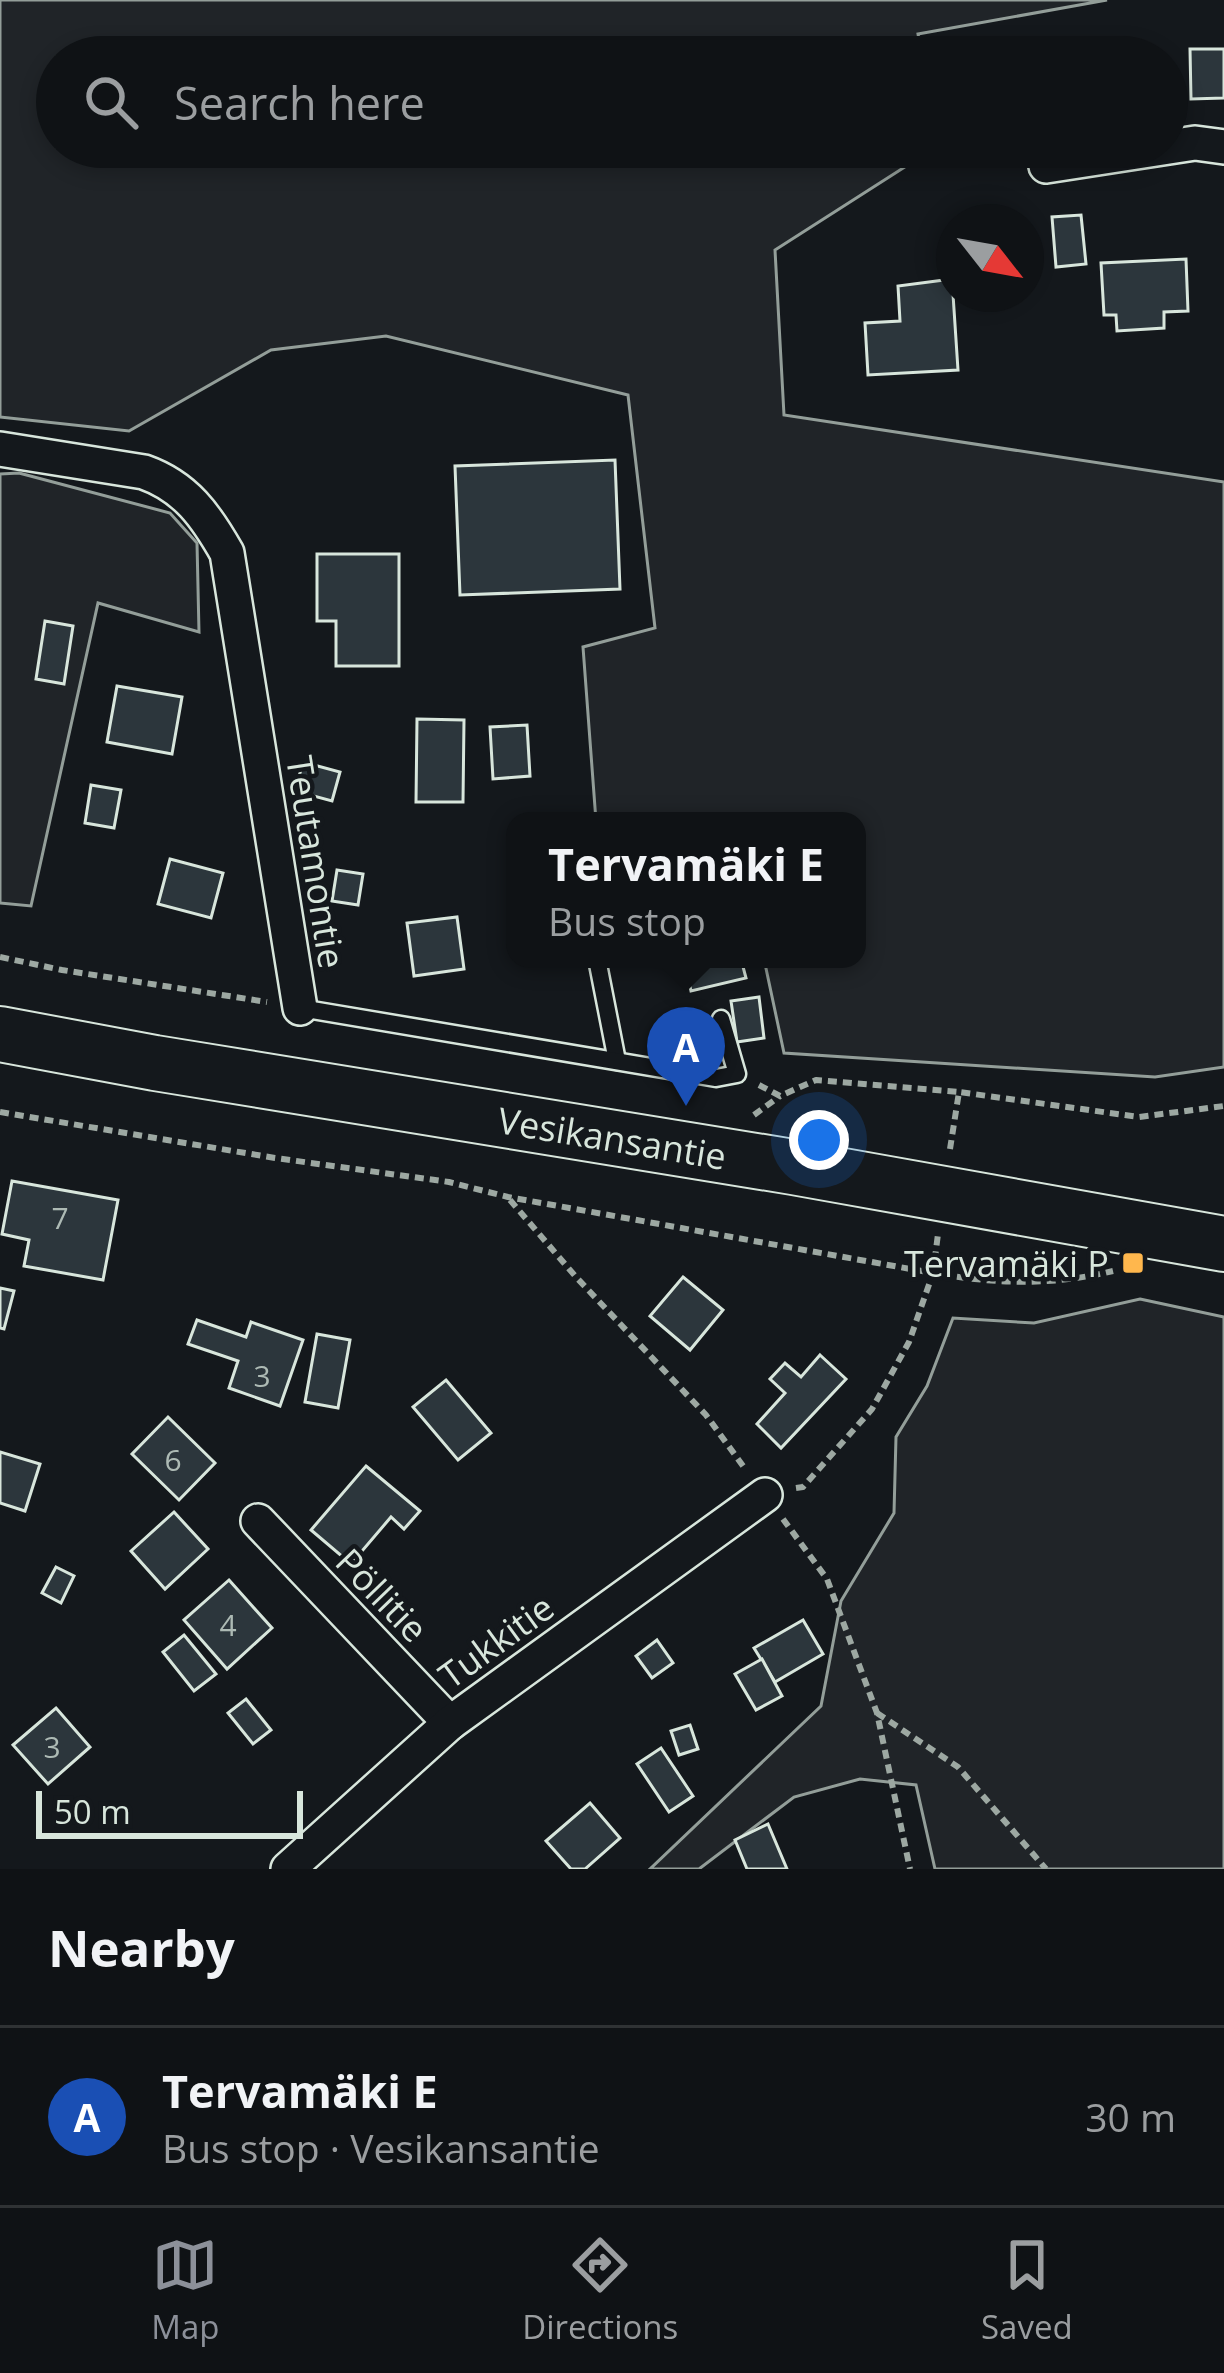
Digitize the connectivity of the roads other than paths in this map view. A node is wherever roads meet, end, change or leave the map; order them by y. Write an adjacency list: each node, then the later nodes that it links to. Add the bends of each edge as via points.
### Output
1 (1188, 144): 2 (street)
2 (1224, 147)
3 (0, 449): 5 (street, Teutamontie, via 166,480 198,508 227,554)
4 (599, 968): 8 (lane)
5 (300, 1008): 8 (lane, Teutamontie)
6 (721, 1019): 8 (lane, Teutamontie, via 737,1074 716,1078)
7 (0, 1034): 9 (highway, Vesikansantie)
8 (617, 1061)
9 (1224, 1244)
10 (765, 1496): 12 (street, Tukkitie)
11 (258, 1521): 12 (street, Pöllitie)
12 (450, 1723): 13 (street, Tukkitie)
13 (288, 1869)

